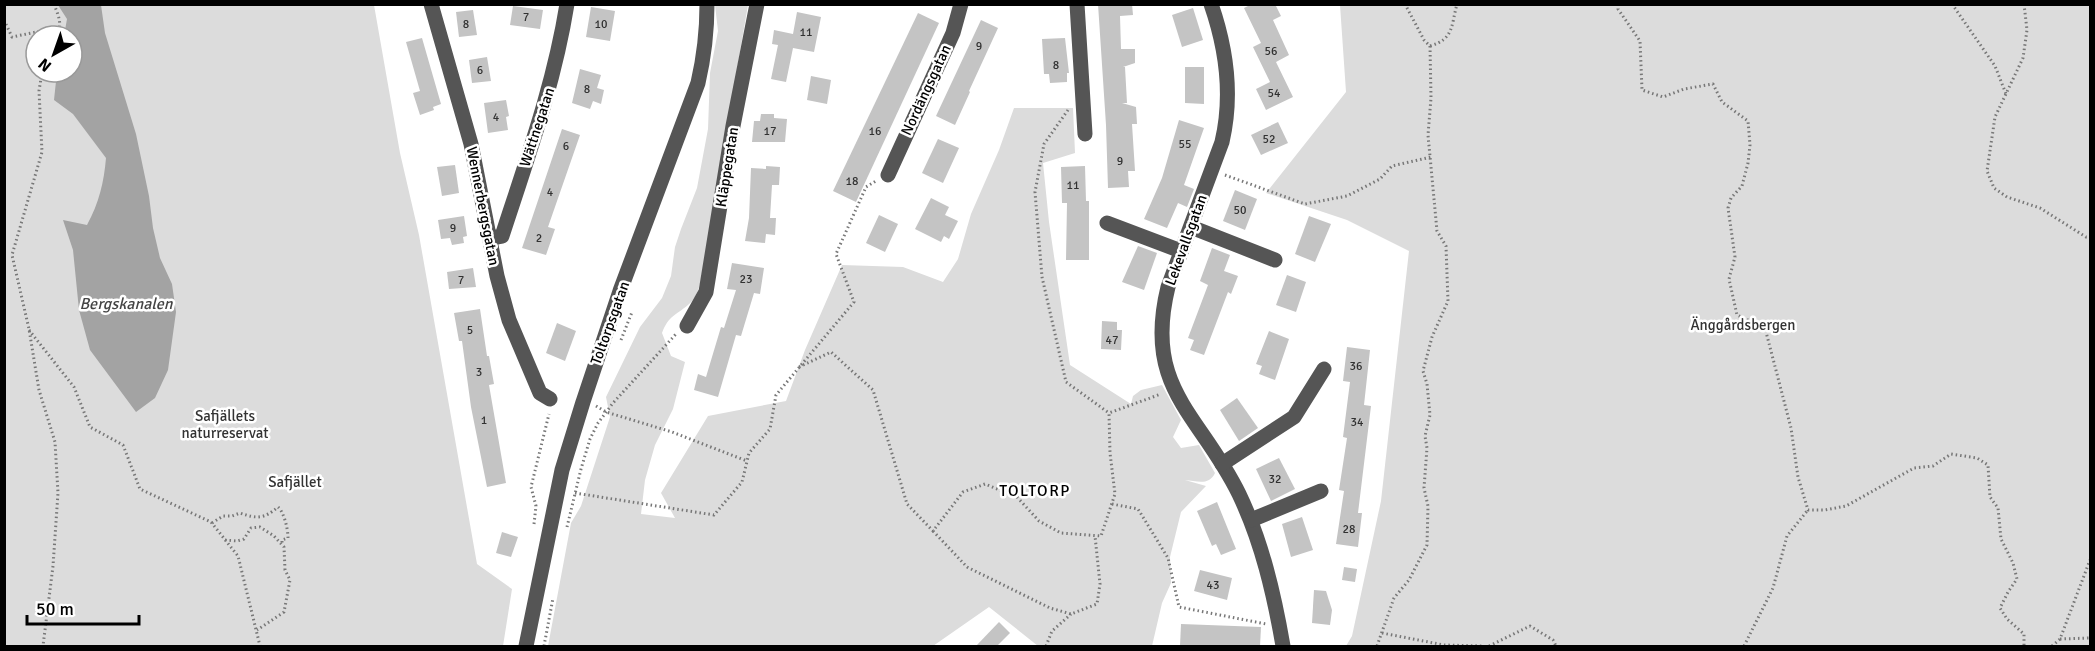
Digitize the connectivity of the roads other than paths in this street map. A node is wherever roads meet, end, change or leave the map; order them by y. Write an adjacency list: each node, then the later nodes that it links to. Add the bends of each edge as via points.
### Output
1 (431, 4): 12 (street, Wennerbergsgatan, via 471,144)
2 (567, 4): 12 (street, Wättnegatan, via 547,99 502,236)
3 (707, 4): 21 (street, Toltorpsgatan, via 704,58 698,83 611,317 562,470)
4 (757, 4): 15 (street, Kläppegatan, via 706,292)
5 (961, 4): 9 (street, Nordängsgatan, via 953,33)
6 (1077, 4): 8 (street)
7 (1211, 4): 11 (street, Lekevallsgatan, via 1222,43 1228,119)
8 (1084, 134)
9 (888, 175)
10 (1107, 223): 13 (street)
11 (1191, 227): 13 (street, Lekevallsgatan); 14 (street)
12 (491, 238): 17 (street, Wennerbergsgatan, via 509,320 540,393)
13 (1181, 251): 18 (street, Lekevallsgatan, via 1163,310 1163,352 1174,391)
14 (1275, 260)
15 (687, 326)
16 (1324, 369): 18 (street, via 1294,417)
17 (550, 399)
18 (1222, 464): 20 (street, Lekevallsgatan)
19 (1321, 491): 20 (street)
20 (1251, 520): 22 (street, Lekevallsgatan, via 1266,565)
21 (526, 646)
22 (1283, 646)

